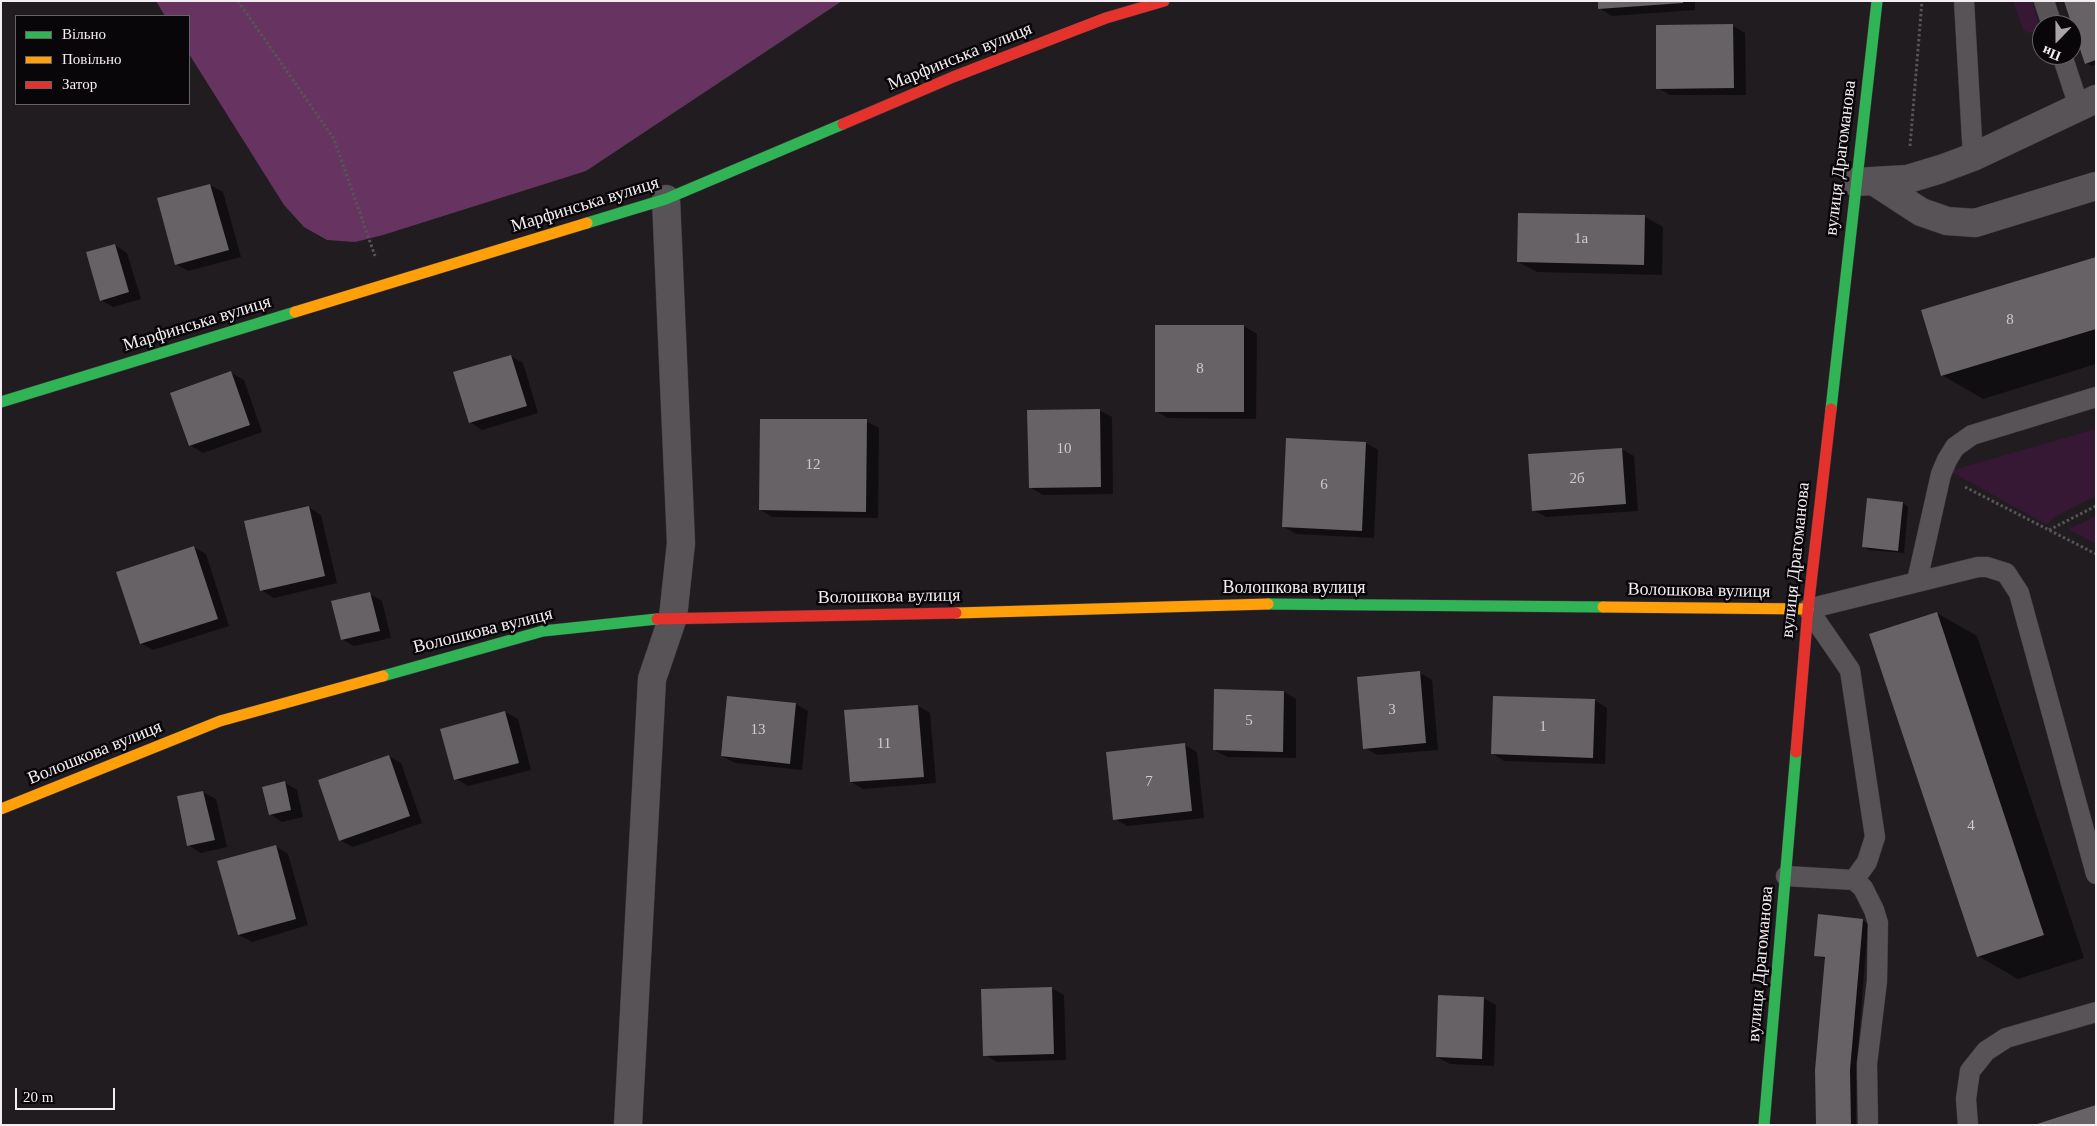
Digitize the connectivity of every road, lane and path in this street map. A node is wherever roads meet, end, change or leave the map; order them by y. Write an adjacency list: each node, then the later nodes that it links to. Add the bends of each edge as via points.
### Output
1 (238, 1): 15 (path, via 334,139)
2 (1164, 1): 14 (street, Марфинська вулиця, via 1106,18 953,77)
3 (1877, 1): 12 (street, вулиця Драгоманова)
4 (1922, 1): 11 (path)
5 (1964, 1): 10 (lane)
6 (2044, 1): 7 (lane)
7 (2049, 15)
8 (2067, 65): 9 (lane)
9 (2087, 103): 10 (street)
10 (1973, 157): 11 (street)
11 (1908, 180): 12 (street)
12 (1865, 182): 13 (street, via 1921,212 1947,220 1975,223); 23 (street, вулиця Драгоманова)
13 (2096, 186)
14 (666, 199): 15 (street, Марфинська вулиця); 24 (street, via 681,543)
15 (385, 285): 17 (street, Марфинська вулиця)
16 (2096, 398): 18 (lane, via 1965,438 1950,453)
17 (1, 402)
18 (1941, 474): 20 (path); 22 (lane)
19 (2096, 506): 20 (path)
20 (2049, 530): 21 (path)
21 (2096, 554)
22 (1917, 581): 23 (lane); 26 (lane, via 1968,568 1987,567 2006,573 2016,586)
23 (1808, 609): 24 (street, Волошкова вулиця, via 1273,604 853,616); 27 (street, вулиця Драгоманова); 28 (lane, via 1850,670 1875,837 1867,862)
24 (673, 617): 25 (street, Волошкова вулиця, via 543,631 220,721); 30 (street, via 652,679)
25 (1, 809)
26 (2096, 874)
27 (1786, 876): 28 (lane); 31 (street, вулиця Драгоманова)
28 (1854, 880): 32 (lane, via 1870,899 1878,922 1877,981 1867,1064)
29 (2096, 1012): 33 (lane, via 2006,1038 1986,1051 1970,1071 1966,1099)
30 (628, 1125)
31 (1764, 1125)
32 (1868, 1125)
33 (1968, 1125)

